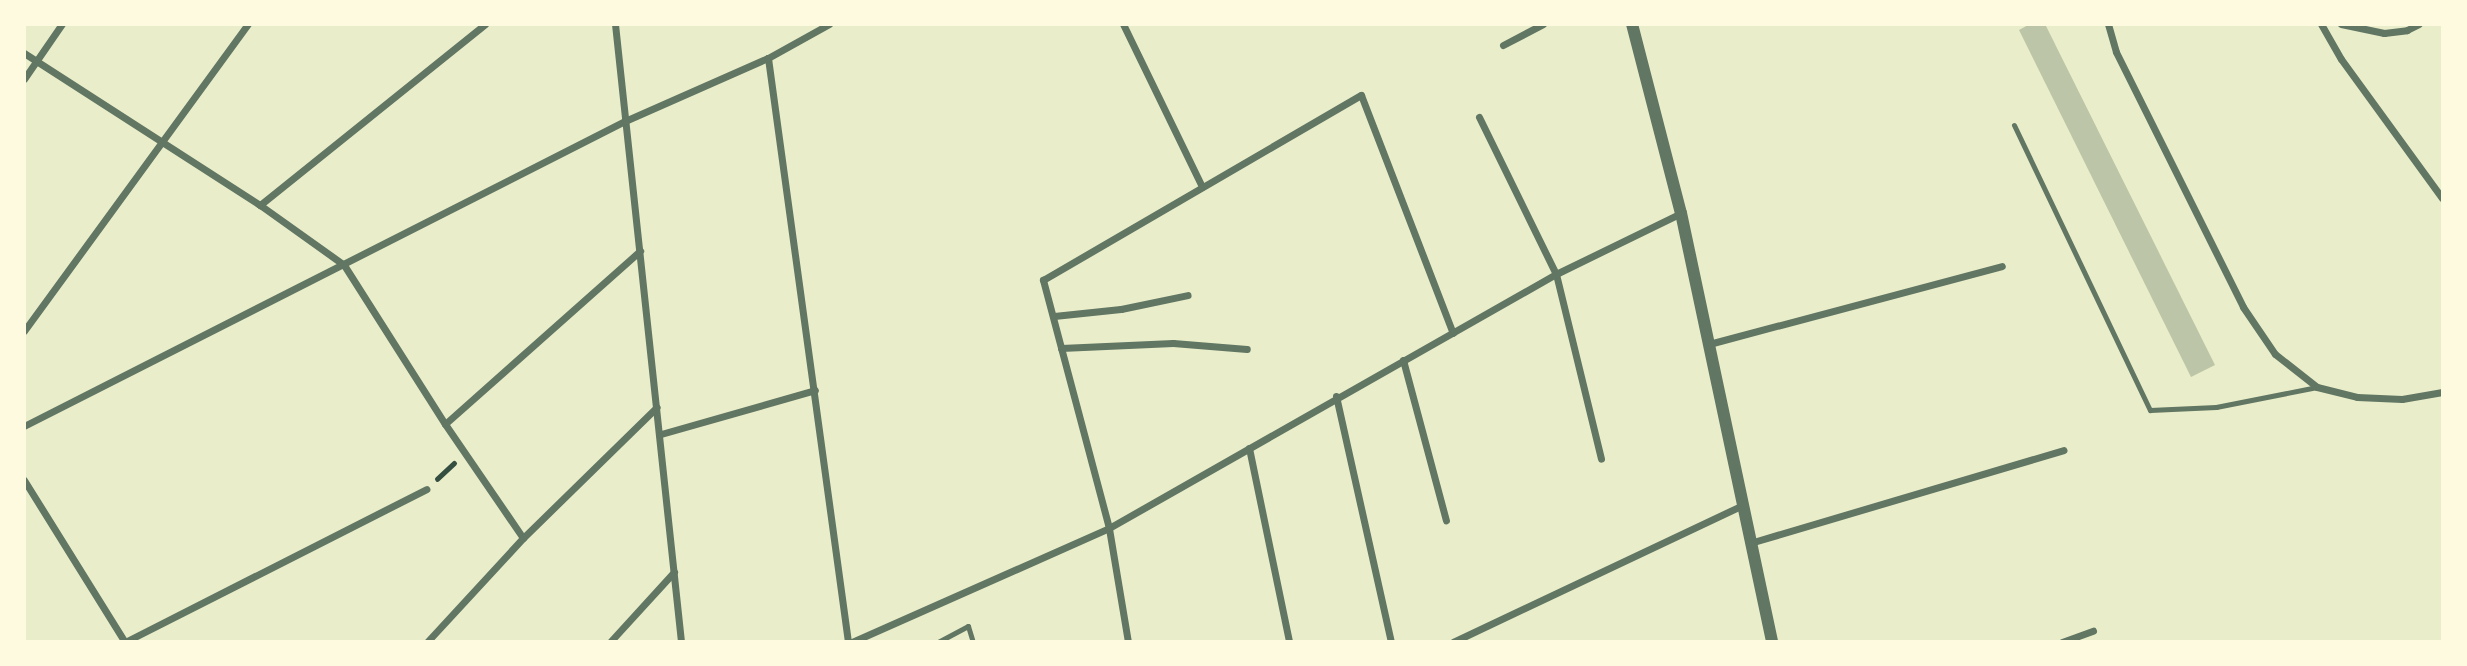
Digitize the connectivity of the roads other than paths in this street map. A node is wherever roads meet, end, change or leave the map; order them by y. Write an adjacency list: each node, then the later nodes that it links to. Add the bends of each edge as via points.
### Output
1 (62, 24): 16 (street)
2 (248, 24): 21 (street)
3 (485, 24): 24 (street)
4 (615, 24): 19 (street)
5 (829, 24): 15 (street)
6 (1123, 24): 22 (street)
7 (1543, 24): 13 (street)
8 (1632, 24): 25 (street)
9 (2108, 24): 38 (street, via 2116,52 2243,307 2275,354)
10 (2321, 24): 23 (street, via 2341,59)
11 (2341, 24): 12 (street, via 2384,33)
12 (2419, 24)
13 (1503, 45)
14 (24, 53): 16 (street)
15 (768, 58): 19 (street); 39 (street)
16 (37, 61): 17 (street); 21 (street)
17 (24, 79)
18 (1479, 117): 29 (street)
19 (625, 121): 26 (street); 27 (street)
20 (2014, 125): 38 (lane, via 2150,410 2216,407)
21 (161, 141): 24 (street); 32 (street)
22 (1202, 187): 31 (street, via 1043,280); 33 (street, via 1362,95)
23 (2442, 198)
24 (260, 205): 27 (street)
25 (1681, 213): 29 (street); 34 (street)
26 (640, 251): 42 (street); 43 (street)
27 (344, 264): 43 (street); 44 (street)
28 (2002, 266): 34 (street)
29 (1556, 274): 33 (street); 48 (street)
30 (1188, 295): 31 (street)
31 (1054, 316): 35 (street)
32 (24, 331)
33 (1453, 333): 37 (street)
34 (1709, 344): 51 (street)
35 (1061, 348): 36 (street, via 1173,343); 53 (street)
36 (1247, 349)
37 (1403, 360): 41 (street); 52 (street)
38 (2317, 387): 40 (street, via 2357,397)
39 (814, 390): 45 (street); 62 (street)
40 (2442, 393)
41 (1336, 396): 46 (street); 67 (street)
42 (657, 407): 45 (street); 54 (street)
43 (445, 424): 54 (street)
44 (24, 426)
45 (661, 433): 56 (street)
46 (1249, 448): 53 (street); 66 (street)
47 (2063, 450): 55 (street)
48 (1601, 459)
49 (24, 480): 58 (street)
50 (425, 489): 58 (street)
51 (1741, 506): 55 (street); 68 (street)
52 (1446, 520)
53 (1109, 528): 62 (street); 65 (street)
54 (523, 538): 59 (street)
55 (1749, 543): 69 (street)
56 (674, 572): 60 (street); 61 (street)
57 (2093, 631): 70 (street)
58 (125, 642)
59 (427, 642)
60 (610, 642)
61 (681, 642)
62 (850, 642)
63 (938, 642): 64 (lane, via 968,626)
64 (973, 642)
65 (1128, 642)
66 (1289, 642)
67 (1391, 642)
68 (1453, 642)
69 (1772, 642)
70 (2062, 642)

